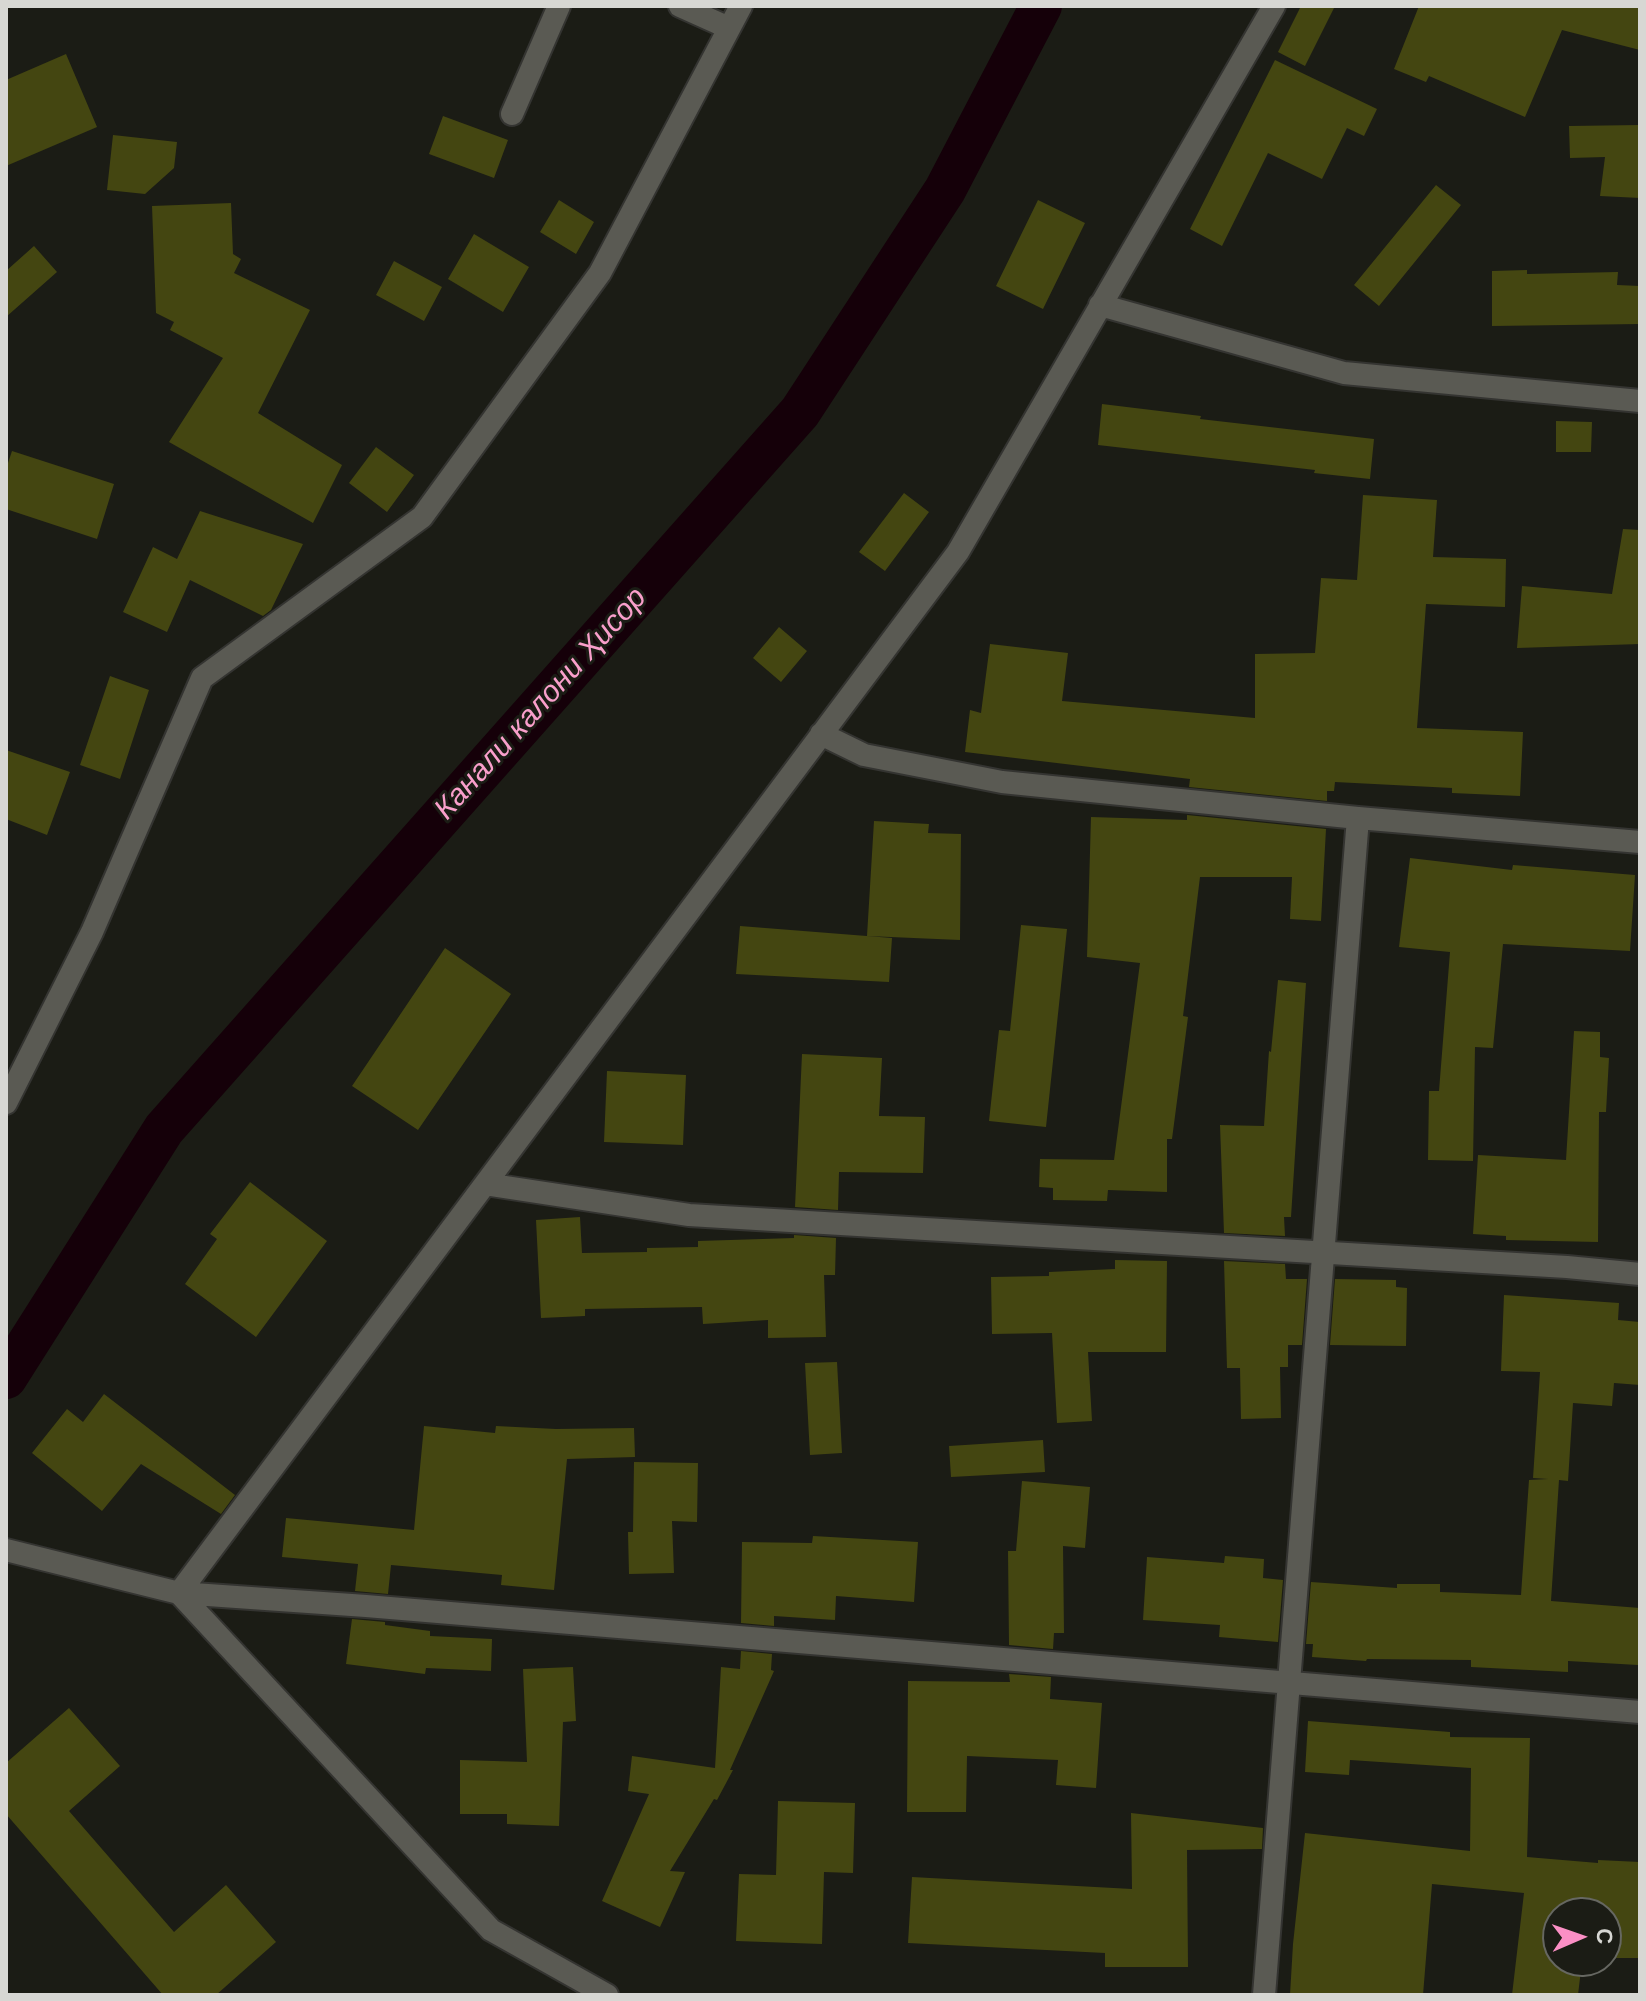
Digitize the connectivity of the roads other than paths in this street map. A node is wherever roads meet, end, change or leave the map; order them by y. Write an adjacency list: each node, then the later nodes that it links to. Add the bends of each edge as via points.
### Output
1 (559, 6): 6 (street)
2 (680, 6): 5 (street)
3 (741, 6): 5 (street)
4 (1274, 6): 7 (street)
5 (729, 28): 12 (street, via 600,273 422,517 202,678 92,932)
6 (512, 114)
7 (1100, 305): 8 (street, via 1344,373); 9 (street, via 958,552)
8 (1640, 401)
9 (821, 734): 10 (street, via 864,755 1002,782); 13 (street)
10 (1358, 818): 11 (street); 14 (street)
11 (1640, 842)
12 (6, 1103)
13 (485, 1184): 14 (street, via 689,1215); 17 (street)
14 (1323, 1252): 15 (street); 18 (street)
15 (1640, 1274)
16 (6, 1550): 17 (street)
17 (179, 1593): 18 (street); 20 (street, via 491,1930)
18 (1289, 1683): 19 (street); 21 (street)
19 (1640, 1712)
20 (607, 1995)
21 (1264, 1995)

